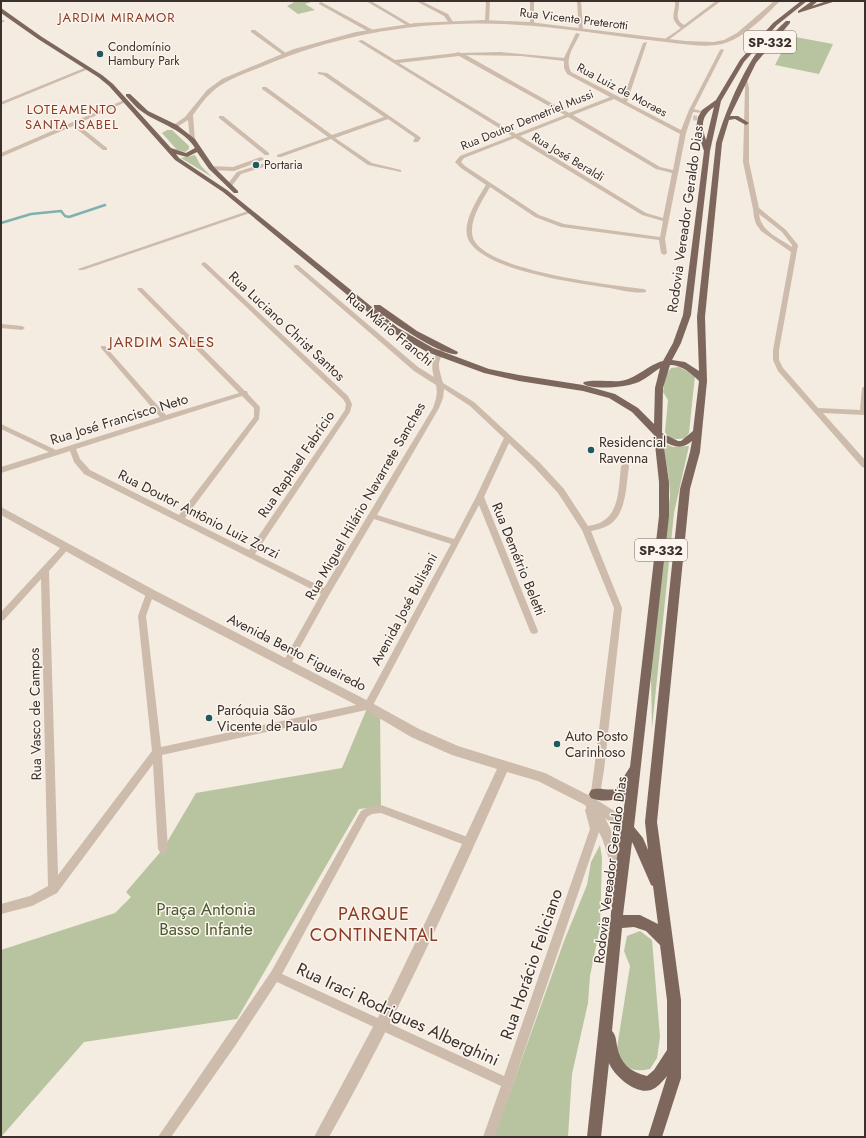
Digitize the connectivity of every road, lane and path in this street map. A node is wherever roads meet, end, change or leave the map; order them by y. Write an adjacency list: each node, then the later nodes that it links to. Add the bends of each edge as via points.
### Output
1 (368, 1): 20 (street)
2 (418, 1): 17 (street, via 446,16)
3 (488, 1): 18 (street)
4 (532, 1): 19 (street)
5 (579, 1): 24 (street)
6 (677, 1): 21 (street, via 674,18)
7 (718, 1): 21 (street)
8 (777, 1): 25 (street, Rua Vicente Preterotti, via 732,39 715,43)
9 (795, 1): 16 (main road, via 789,8)
10 (815, 1): 14 (main road, Rodovia Vereador Geraldo Dias / SP-332)
11 (833, 1): 14 (main road)
12 (321, 3): 23 (street)
13 (1, 5): 54 (main road, via 107,74 146,112)
14 (803, 6): 16 (main road, Rodovia Vereador Geraldo Dias / SP-332); 35 (main road, Rodovia Vereador Geraldo Dias / SP-332, via 778,32 753,64)
15 (1, 10): 33 (main road)
16 (790, 13): 36 (main road, Rodovia Vereador Geraldo Dias / SP-332, via 742,60)
17 (451, 22): 18 (street, Rua Vicente Preterotti); 20 (street, Rua Vicente Preterotti)
18 (486, 22): 19 (street, Rua Vicente Preterotti)
19 (532, 24): 24 (street, Rua Vicente Preterotti)
20 (410, 25): 23 (street, Rua Vicente Preterotti)
21 (683, 27): 25 (street)
22 (253, 30): 30 (street)
23 (371, 31): 30 (street, Rua Vicente Preterotti, via 333,39)
24 (579, 32): 25 (street, Rua Vicente Preterotti); 31 (street, Rua Luiz de Moraes)
25 (667, 40)
26 (360, 41): 32 (street, Rua José Beraldi)
27 (644, 43): 42 (street)
28 (722, 50): 44 (street)
29 (458, 53): 31 (street, via 519,54); 32 (street); 47 (street)
30 (285, 54): 48 (street, Rua Vicente Preterotti, via 217,85 205,93)
31 (565, 60): 39 (street, Rua Luiz de Moraes, via 565,68 570,73)
32 (394, 62): 57 (street, Rua José Beraldi)
33 (89, 68): 41 (main road); 43 (street)
34 (320, 73): 50 (street)
35 (745, 79): 38 (main road, Rodovia Vereador Geraldo Dias / SP-332); 52 (street)
36 (728, 82): 38 (main road, via 729,87); 40 (main road, Rodovia Vereador Geraldo Dias / SP-332)
37 (264, 88): 58 (street)
38 (740, 91): 45 (main road, Rodovia Vereador Geraldo Dias / SP-332)
39 (614, 97): 42 (street, Rua Luiz de Moraes); 47 (street, Rua Doutor Demetriel Mussi)
40 (719, 99): 45 (main road); 46 (main road); 64 (main road, Rodovia Vereador Geraldo Dias / SP-332)
41 (126, 101): 53 (street); 56 (main road)
42 (624, 103): 55 (street, Rua Luiz de Moraes)
43 (1, 104)
44 (691, 110): 46 (street); 51 (street)
45 (730, 111): 52 (main road, via 736,117); 95 (main road, Rodovia Vereador Geraldo Dias / SP-332, via 717,157 701,317)
46 (703, 112): 51 (main road)
47 (569, 115): 57 (street, Rua Doutor Demetriel Mussi); 73 (street, via 658,168)
48 (191, 116): 54 (street, Rua Vicente Preterotti); 59 (street)
49 (221, 117): 66 (street)
50 (388, 117): 58 (street); 60 (street, via 416,136)
51 (695, 118): 55 (street); 64 (main road)
52 (747, 119): 77 (street, via 746,162)
53 (74, 124): 61 (street); 65 (street)
54 (175, 126): 56 (main road, via 163,129); 59 (main road)
55 (683, 133): 73 (street)
56 (156, 136): 62 (main road)
57 (514, 136): 75 (street, Rua Doutor Demetriel Mussi, via 459,159 458,162); 79 (street, Rua José Beraldi, via 644,214)
58 (332, 137): 67 (street); 72 (street, via 370,164)
59 (193, 140): 63 (main road)
60 (416, 141)
61 (104, 149)
62 (168, 149): 63 (main road, via 187,155); 78 (main road, via 182,163 225,190)
63 (198, 149): 70 (main road)
64 (707, 151): 94 (main road, Rodovia Vereador Geraldo Dias / SP-332, via 687,315 677,343)
65 (1, 154)
66 (267, 154): 67 (street); 68 (street)
67 (279, 156): 69 (street, via 279,160)
68 (261, 159): 69 (street, via 263,162); 71 (street)
69 (271, 163): 74 (street)
70 (211, 168): 71 (street); 76 (main road)
71 (234, 169): 74 (street)
72 (399, 171)
73 (676, 172): 79 (street)
74 (239, 173): 76 (street)
75 (488, 184): 82 (street, Rua Doutor Demetriel Mussi, via 550,222 563,226); 89 (street, via 478,204 469,233 479,251 523,270)
76 (230, 186): 93 (main road, via 375,306 401,326)
77 (756, 209): 80 (street); 81 (street, via 759,225)
78 (250, 212): 87 (street); 93 (main road, via 395,330)
79 (666, 220): 82 (street)
80 (778, 226): 81 (street); 83 (street, via 795,245)
81 (764, 232): 83 (street)
82 (662, 239): 84 (street)
83 (793, 251): 101 (street, via 776,360 780,369)
84 (664, 252)
85 (204, 264): 99 (street, Rua Luciano Christ Santos, via 346,398)
86 (296, 266): 96 (street, Rua Mário Franchi, via 416,369)
87 (80, 269)
88 (140, 289): 98 (street)
89 (644, 291)
90 (1, 326): 91 (street)
91 (22, 328)
92 (103, 347): 103 (street)
93 (442, 351): 94 (main road, via 501,368 603,385 635,380); 96 (street, Rua Miguel Hilário Navarrete Sanches, via 435,365); 100 (main road, via 486,371 600,392 624,402)
94 (666, 363): 95 (main road, via 685,366); 106 (main road, Rodovia Vereador Geraldo Dias / SP-332, via 659,388)
95 (703, 381): 105 (main road, Rodovia Vereador Geraldo Dias / SP-332)
96 (438, 382): 107 (street, Rua Mário Franchi, via 472,404); 116 (street, Rua Miguel Hilário Navarrete Sanches, via 440,395 436,408)
97 (865, 388): 102 (street)
98 (245, 393): 103 (street, Rua José Francisco Neto); 117 (street, via 258,407 257,417)
99 (349, 407): 121 (street, Rua Raphael Fabrício)
100 (635, 410): 106 (main road); 110 (main road)
101 (816, 410): 102 (street); 111 (street)
102 (864, 413)
103 (165, 419): 108 (street, Rua José Francisco Neto)
104 (1, 426): 109 (street)
105 (697, 432): 106 (main road, via 683,444 676,444); 138 (main road, Rodovia Vereador Geraldo Dias / SP-332, via 695,452 685,489 651,822)
106 (658, 434): 110 (main road, Rodovia Vereador Geraldo Dias / SP-332)
107 (508, 438): 114 (street, Avenida José Bulisani); 118 (street, Rua Mário Franchi, via 538,465 561,491)
108 (72, 447): 109 (street, Rua José Francisco Neto); 117 (street, Rua Doutor Antônio Luiz Zorzi, via 77,460 87,472)
109 (54, 452): 113 (street, Rua José Francisco Neto)
110 (661, 461): 131 (main road, Rodovia Vereador Geraldo Dias / SP-332, via 664,516)
111 (865, 465)
112 (625, 466): 118 (street, via 617,509 613,517 606,524)
113 (1, 470)
114 (480, 496): 119 (street, Avenida José Bulisani); 126 (street, Rua Demétrio Beletti)
115 (1, 511): 120 (street, Avenida Bento Figueiredo)
116 (372, 516): 119 (street); 124 (street, Rua Miguel Hilário Navarrete Sanches)
117 (180, 519): 121 (street, Rua Doutor Antônio Luiz Zorzi)
118 (586, 529): 132 (street, Rua Mário Franchi, via 618,608)
119 (454, 542): 128 (street, Avenida José Bulisani)
120 (66, 547): 122 (street); 123 (street, Avenida Bento Figueiredo)
121 (250, 555): 124 (street, Rua Doutor Antônio Luiz Zorzi)
122 (45, 570): 125 (street); 137 (street, Rua Vasco de Campos)
123 (150, 593): 127 (street, Avenida Bento Figueiredo); 129 (street, via 142,616)
124 (326, 593): 127 (street, Rua Miguel Hilário Navarrete Sanches)
125 (1, 618)
126 (534, 631)
127 (286, 664): 128 (street, Avenida Bento Figueiredo)
128 (368, 706): 129 (street); 130 (street, Avenida Bento Figueiredo, via 416,733 456,751)
129 (157, 752): 135 (street); 137 (street)
130 (504, 765): 132 (street, Avenida Bento Figueiredo); 134 (street)
131 (636, 766): 132 (main road, via 620,793); 133 (main road, Rodovia Vereador Geraldo Dias / SP-332)
132 (591, 797): 133 (street, Avenida Bento Figueiredo); 136 (street, via 612,848); 146 (street, Rua Horácio Feliciano, via 595,829)
133 (628, 829): 136 (main road, Rodovia Vereador Geraldo Dias / SP-332); 138 (main road, via 639,842)
134 (470, 842): 142 (street, via 381,809 364,814); 144 (street)
135 (163, 849)
136 (621, 885): 140 (main road, Rodovia Vereador Geraldo Dias / SP-332)
137 (53, 889): 139 (street, via 32,901)
138 (660, 890): 141 (main road, Rodovia Vereador Geraldo Dias / SP-332)
139 (1, 909)
140 (617, 922): 141 (main road, via 641,920 654,928); 143 (main road, Rodovia Vereador Geraldo Dias / SP-332)
141 (667, 943): 145 (main road, Rodovia Vereador Geraldo Dias / SP-332, via 674,1000)
142 (275, 976): 144 (street, Rua Iraci Rodrigues Alberghini); 147 (street)
143 (608, 1015): 145 (main road, via 610,1050 623,1074 635,1082 649,1084 659,1076); 150 (main road, Rodovia Vereador Geraldo Dias / SP-332)
144 (383, 1026): 146 (street, Rua Iraci Rodrigues Alberghini); 148 (street)
145 (674, 1052): 151 (main road, Rodovia Vereador Geraldo Dias / SP-332, via 674,1078)
146 (508, 1083): 149 (street, Rua Horácio Feliciano)
147 (164, 1137)
148 (321, 1137)
149 (489, 1137)
150 (594, 1137)
151 (655, 1137)

